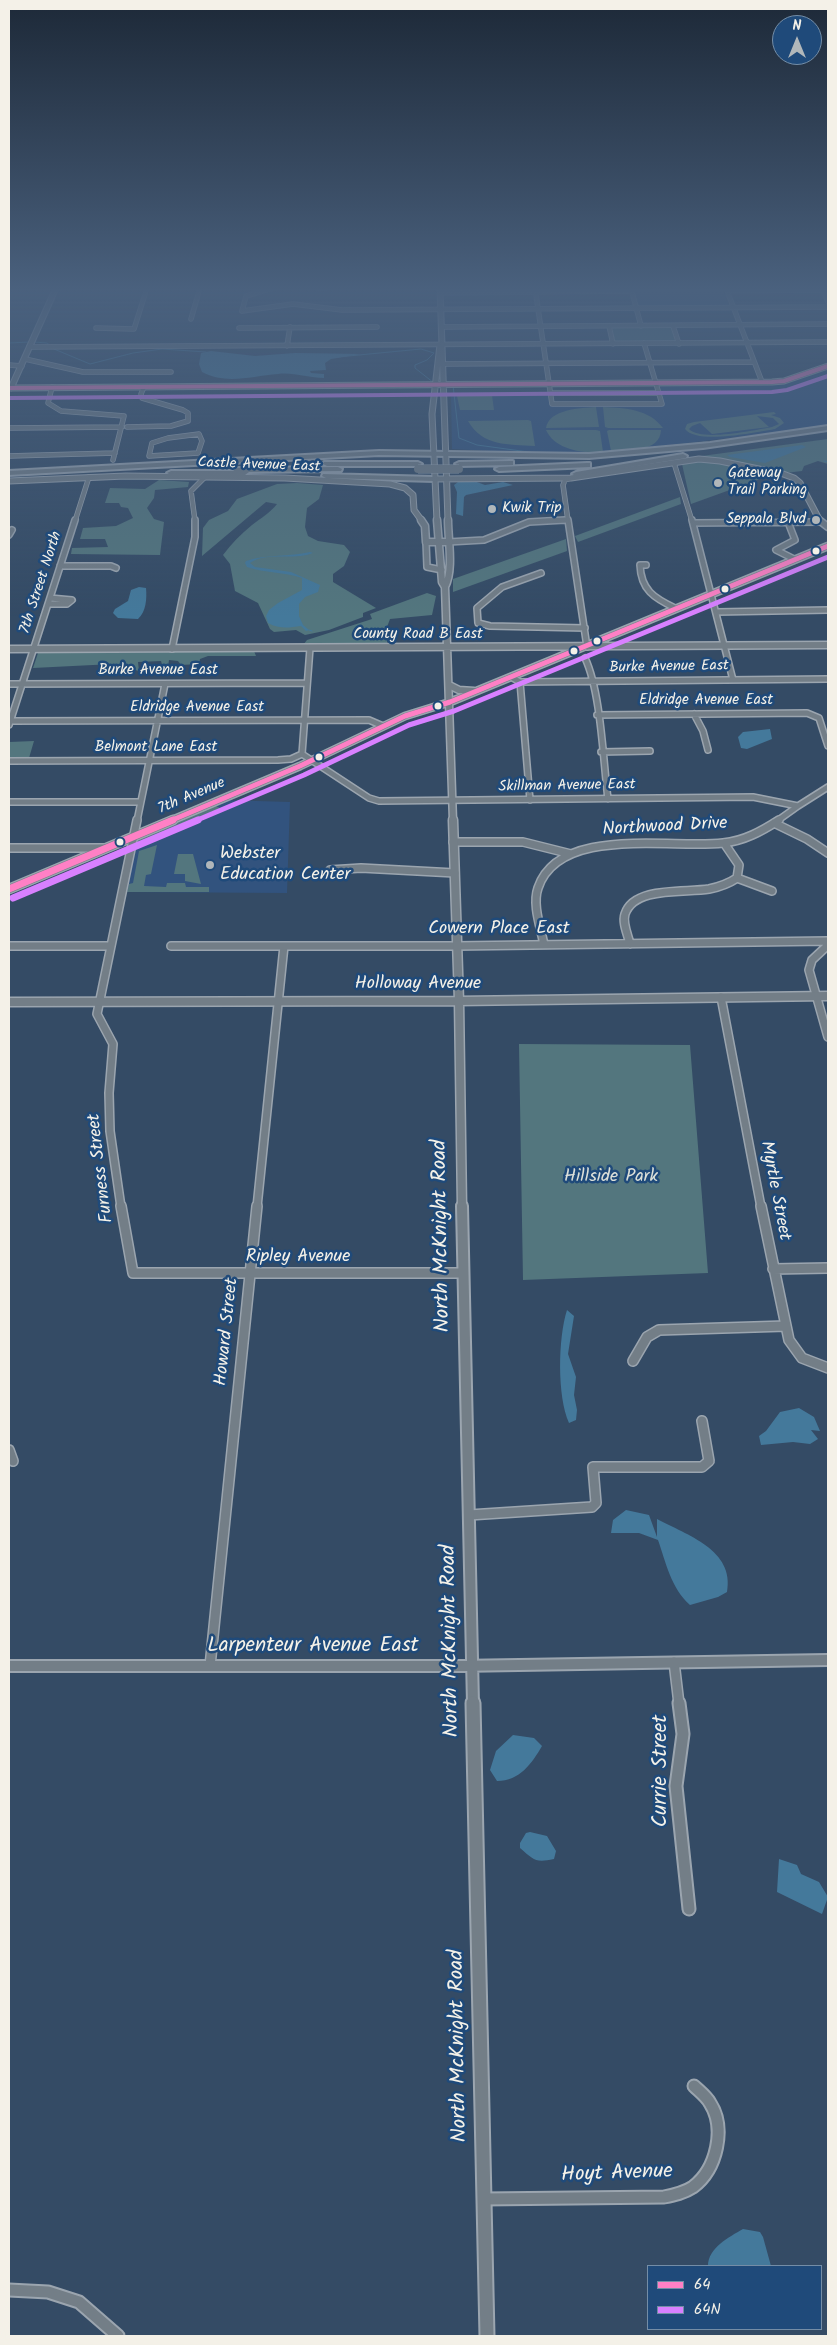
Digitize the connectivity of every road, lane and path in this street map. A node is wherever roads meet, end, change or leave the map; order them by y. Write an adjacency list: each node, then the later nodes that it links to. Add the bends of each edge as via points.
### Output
1 (49, 397): 8 (street, via 48,403 68,412 124,416)
2 (142, 397): 7 (street, via 147,402 181,408 188,413)
3 (433, 397): 14 (street)
4 (444, 397): 16 (street)
5 (551, 397): 6 (street, via 552,404 662,404)
6 (660, 397)
7 (188, 421): 8 (street, via 171,426); 11 (street)
8 (125, 427): 9 (street); 15 (street)
9 (9, 428)
10 (828, 428): 13 (highway)
11 (196, 429): 11 (street, via 202,440 198,453 149,456 152,443)
12 (828, 434): 13 (highway)
13 (713, 447): 16 (highway, via 566,457); 23 (highway, bridge, via 582,466); 26 (highway, via 593,472)
14 (434, 452): 16 (highway); 23 (highway); 29 (street)
15 (115, 453): 17 (street); 18 (street)
16 (446, 453): 30 (street)
17 (9, 456)
18 (112, 460)
19 (683, 461): 20 (street); 21 (street); 24 (street, via 715,460)
20 (674, 463): 21 (street); 24 (street, via 692,458 715,458); 27 (street)
21 (679, 472): 38 (street)
22 (9, 473): 23 (highway)
23 (92, 473): 25 (street, Castle Avenue East); 28 (highway); 29 (highway, via 248,473); 49 (street, 7th Street North)
24 (778, 473): 37 (street, via 801,485 812,513)
25 (205, 477): 35 (street, Castle Avenue East, via 390,484 413,494 414,510); 68 (street, via 191,491 195,537)
26 (498, 478): 30 (street); 31 (street)
27 (570, 478): 31 (street); 32 (street)
28 (9, 479)
29 (434, 479): 30 (street); 33 (street)
30 (447, 479): 44 (street)
31 (541, 479): 32 (street)
32 (563, 485): 34 (street)
33 (437, 516): 35 (street); 43 (street)
34 (568, 520): 44 (street, via 521,524 484,540); 60 (street)
35 (421, 521): 42 (street, Castle Avenue East, via 426,530)
36 (788, 522): 37 (street); 38 (street); 47 (street, via 794,540 776,550)
37 (820, 522): 39 (street)
38 (694, 523): 54 (street)
39 (828, 527)
40 (12, 530): 41 (street)
41 (9, 535)
42 (426, 542): 43 (street); 51 (street, Castle Avenue East, via 427,567)
43 (440, 542): 44 (street); 51 (street)
44 (448, 542): 53 (street, via 448,581)
45 (826, 547): 46 (street); 47 (street)
46 (828, 555)
47 (794, 559): 54 (street)
48 (646, 565): 57 (street, via 640,565 645,589 650,596)
49 (60, 566): 50 (street); 55 (street, 7th Street North)
50 (116, 568)
51 (442, 570): 53 (street)
52 (541, 573): 60 (street, via 502,587 477,608 478,623)
53 (445, 587): 63 (street, North McKnight Road)
54 (712, 594): 57 (street); 59 (street)
55 (50, 598): 56 (street, 7th Street North); 56 (street, via 72,600 67,604)
56 (48, 604): 67 (street, 7th Street North)
57 (675, 608): 64 (street)
58 (828, 610): 59 (street)
59 (717, 612): 62 (street)
60 (585, 628): 64 (street)
61 (828, 645): 62 (street, County Road B East)
62 (726, 646): 64 (street, County Road B East); 72 (street)
63 (448, 647): 64 (street, County Road B East); 65 (street, County Road B East); 79 (street, North McKnight Road)
64 (587, 647): 70 (street)
65 (310, 648): 68 (street, County Road B East); 75 (street)
66 (9, 649): 67 (street, County Road B East)
67 (34, 649): 68 (street, County Road B East); 77 (street, 7th Street North)
68 (172, 649)
69 (585, 658): 74 (street)
70 (512, 677): 73 (street); 80 (street)
71 (828, 679): 72 (street, Burke Avenue East)
72 (733, 680): 74 (street, Burke Avenue East)
73 (520, 682): 74 (street, Burke Avenue East); 100 (street)
74 (592, 682): 84 (street)
75 (307, 683): 78 (street, Burke Avenue East); 86 (street)
76 (9, 684): 77 (street, Burke Avenue East)
77 (22, 684): 78 (street, Burke Avenue East); 88 (street, 7th Street North)
78 (165, 684): 87 (street, Furness Street)
79 (449, 685): 80 (street, via 459,690); 81 (street, North McKnight Road)
80 (476, 691): 81 (street)
81 (450, 702): 82 (street); 85 (street, North McKnight Road)
82 (420, 710): 85 (street, via 434,709); 89 (street)
83 (694, 714): 84 (street, Eldridge Avenue East); 90 (street, Eldridge Avenue East, via 814,715 820,720); 91 (street)
84 (597, 715): 93 (street)
85 (450, 716): 101 (street, North McKnight Road)
86 (304, 720): 87 (street, Eldridge Avenue East); 89 (street, Eldridge Avenue East, via 371,720); 94 (street)
87 (157, 721): 88 (street, Eldridge Avenue East); 95 (street, Furness Street)
88 (9, 722)
89 (383, 726): 96 (street, 7th Avenue)
90 (828, 746)
91 (708, 750)
92 (650, 751): 93 (street)
93 (601, 752): 99 (street)
94 (302, 754): 95 (street, Belmont Lane East, via 278,760); 96 (street, Skillman Avenue East)
95 (149, 760): 97 (street, Belmont Lane East); 103 (street, Furness Street)
96 (313, 760): 101 (street, Skillman Avenue East, via 375,801); 106 (street, 7th Avenue)
97 (9, 761)
98 (828, 787): 104 (street)
99 (608, 799): 100 (street, Skillman Avenue East); 104 (street, Skillman Avenue East, via 753,797)
100 (530, 800): 101 (street, Skillman Avenue East)
101 (452, 801): 107 (street, North McKnight Road)
102 (9, 802): 103 (street)
103 (140, 802): 106 (street, Furness Street)
104 (798, 806): 105 (street, Northwood Drive)
105 (774, 823): 108 (street, Northwood Drive, via 756,834); 111 (street)
106 (133, 836): 110 (street, 7th Avenue); 122 (street, Furness Street)
107 (453, 838): 112 (street, via 523,842); 114 (street, North McKnight Road)
108 (724, 843): 112 (street, Northwood Drive, via 614,844); 115 (street, via 740,865)
109 (9, 848): 110 (street)
110 (105, 848): 116 (street, 7th Avenue)
111 (828, 852)
112 (572, 854): 120 (street, Northwood Drive, via 549,870 538,888)
113 (330, 870): 114 (street, via 368,867 417,873)
114 (455, 873): 125 (street, North McKnight Road)
115 (737, 878): 117 (street); 119 (street, via 711,890 656,893 636,900 628,907 625,916)
116 (9, 888)
117 (772, 890)
118 (828, 941): 119 (street, Cowern Place East)
119 (630, 944): 120 (street, Cowern Place East)
120 (544, 945): 125 (street, Cowern Place East)
121 (9, 946): 122 (street)
122 (110, 946): 132 (street, Furness Street)
123 (171, 946): 124 (street, Cowern Place East)
124 (284, 946): 125 (street, Cowern Place East); 133 (street, Howard Street)
125 (457, 946): 130 (street, North McKnight Road)
126 (828, 946): 127 (street, via 809,966)
127 (817, 996): 128 (street, Holloway Avenue); 129 (street, Holloway Avenue); 134 (street)
128 (828, 996)
129 (722, 997): 130 (street, Holloway Avenue); 136 (street, Myrtle Street)
130 (459, 1001): 133 (street, Holloway Avenue); 138 (street, North McKnight Road)
131 (9, 1002): 132 (street, Holloway Avenue)
132 (98, 1002): 133 (street, Holloway Avenue); 137 (street, Furness Street, via 98,1022 113,1044 110,1131)
133 (278, 1002): 139 (street, Howard Street)
134 (828, 1037)
135 (828, 1268): 136 (street)
136 (773, 1269): 140 (street, Myrtle Street)
137 (134, 1273): 139 (street, Ripley Avenue)
138 (462, 1273): 139 (street, Ripley Avenue); 146 (street, North McKnight Road)
139 (251, 1274): 151 (street, Howard Street)
140 (786, 1326): 141 (street, via 660,1330 647,1336); 142 (street, Myrtle Street, via 796,1352 808,1362)
141 (633, 1361)
142 (828, 1368)
143 (702, 1421): 146 (street, via 710,1461 702,1467 593,1468 596,1503 592,1507)
144 (9, 1450): 145 (street)
145 (13, 1460)
146 (469, 1515): 149 (street, North McKnight Road)
147 (828, 1660): 148 (street, Larpenteur Avenue East)
148 (674, 1662): 149 (street, Larpenteur Avenue East); 152 (street, Currie Street, via 683,1734 676,1802)
149 (472, 1665): 151 (street, Larpenteur Avenue East); 154 (street, North McKnight Road)
150 (9, 1666): 151 (street, Larpenteur Avenue East)
151 (210, 1666)
152 (689, 1909)
153 (694, 2086): 154 (street, Hoyt Avenue, via 712,2105 718,2140 710,2167 699,2183 684,2193 664,2197)
154 (484, 2199): 157 (street, North McKnight Road)
155 (9, 2290): 156 (street, via 48,2292 79,2302)
156 (118, 2336)
157 (487, 2336)

